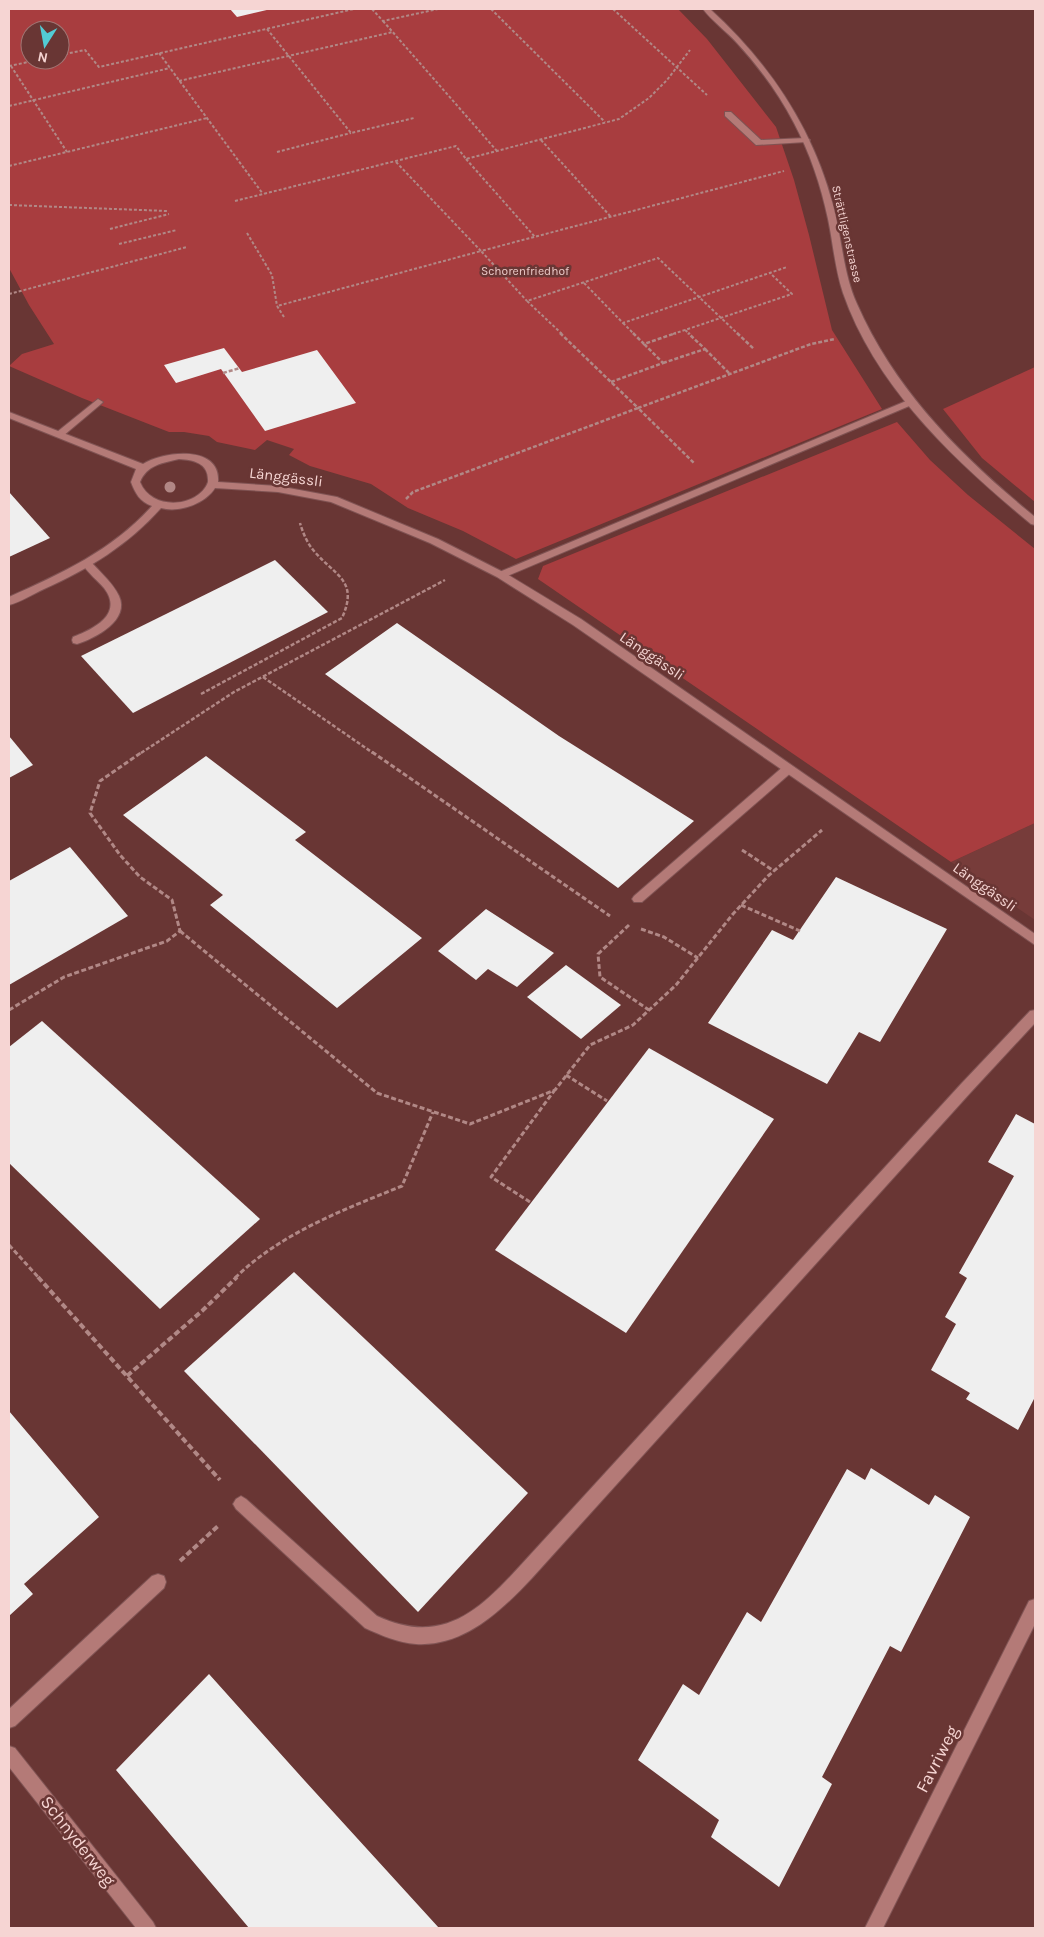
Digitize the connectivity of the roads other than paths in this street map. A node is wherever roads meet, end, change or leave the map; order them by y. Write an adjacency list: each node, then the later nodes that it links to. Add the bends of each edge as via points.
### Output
1 (706, 9): 3 (street, Strättligenstrasse, via 764,70 790,108)
2 (728, 114): 3 (street, via 759,143)
3 (806, 140): 5 (street, Strättligenstrasse, via 829,205 845,287 865,333)
4 (98, 402): 7 (street)
5 (911, 402): 11 (street, Strättligenstrasse, via 966,463); 13 (street)
6 (9, 415): 7 (street)
7 (60, 434): 8 (street)
8 (143, 468): 9 (street, via 165,457 192,457 211,468 214,476); 10 (street, via 136,476 138,494)
9 (212, 485): 10 (street, via 197,500 171,506); 13 (street, Länggässli, via 303,493 333,499 434,541)
10 (158, 505): 12 (street, via 146,521)
11 (1035, 522)
12 (88, 565): 14 (street); 15 (street, via 110,589 116,610 97,631)
13 (501, 575): 16 (street, Länggässli, via 577,622)
14 (9, 601)
15 (77, 640)
16 (789, 768): 17 (street); 18 (street, Länggässli)
17 (638, 899)
18 (1035, 940)
19 (1035, 1016): 20 (street, via 484,1614 432,1636 391,1632 371,1622)
20 (241, 1504)
21 (158, 1582): 23 (street)
22 (1035, 1607): 26 (street, Favriweg)
23 (9, 1720)
24 (9, 1754): 25 (street, Schnyderweg)
25 (147, 1928)
26 (874, 1928)

